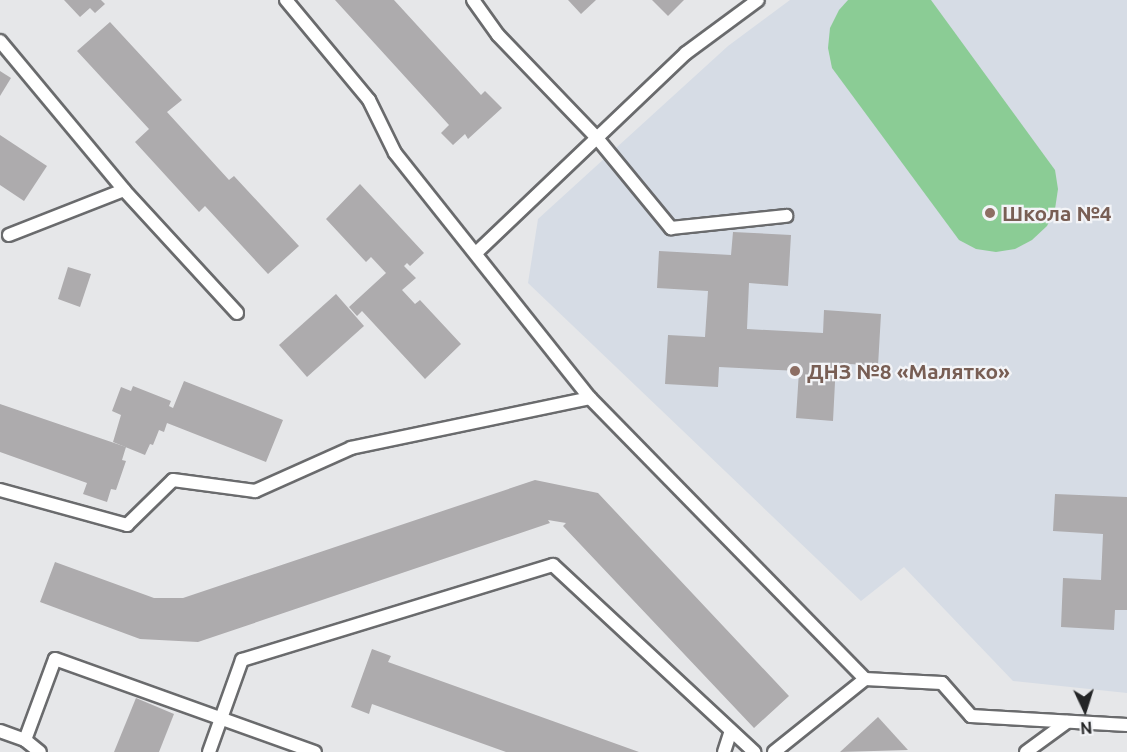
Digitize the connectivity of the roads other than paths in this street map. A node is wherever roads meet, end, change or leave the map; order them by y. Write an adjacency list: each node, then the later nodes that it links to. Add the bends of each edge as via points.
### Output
1 (286, 0): 9 (lane, via 369,100 395,153)
2 (473, 0): 5 (lane, via 498,35)
3 (758, 0): 5 (lane, via 686,53)
4 (0, 41): 6 (lane)
5 (597, 138): 7 (lane, via 671,228); 9 (lane)
6 (124, 190): 8 (lane); 10 (lane)
7 (786, 216)
8 (9, 236)
9 (476, 253): 11 (lane)
10 (237, 313)
11 (590, 398): 12 (lane, via 351,448 255,491 173,480 127,525); 13 (lane)
12 (0, 490)
13 (865, 678): 15 (lane, via 942,683 971,716); 25 (lane)
14 (221, 718): 18 (lane, via 242,660 553,565); 19 (lane, via 55,659); 21 (lane); 22 (lane)
15 (1067, 722): 16 (lane); 26 (lane)
16 (1127, 725)
17 (0, 731): 19 (lane)
18 (731, 731): 23 (lane); 24 (lane)
19 (25, 740): 20 (lane)
20 (40, 752)
21 (209, 752)
22 (315, 752)
23 (724, 752)
24 (754, 752)
25 (774, 752)
26 (1026, 752)

